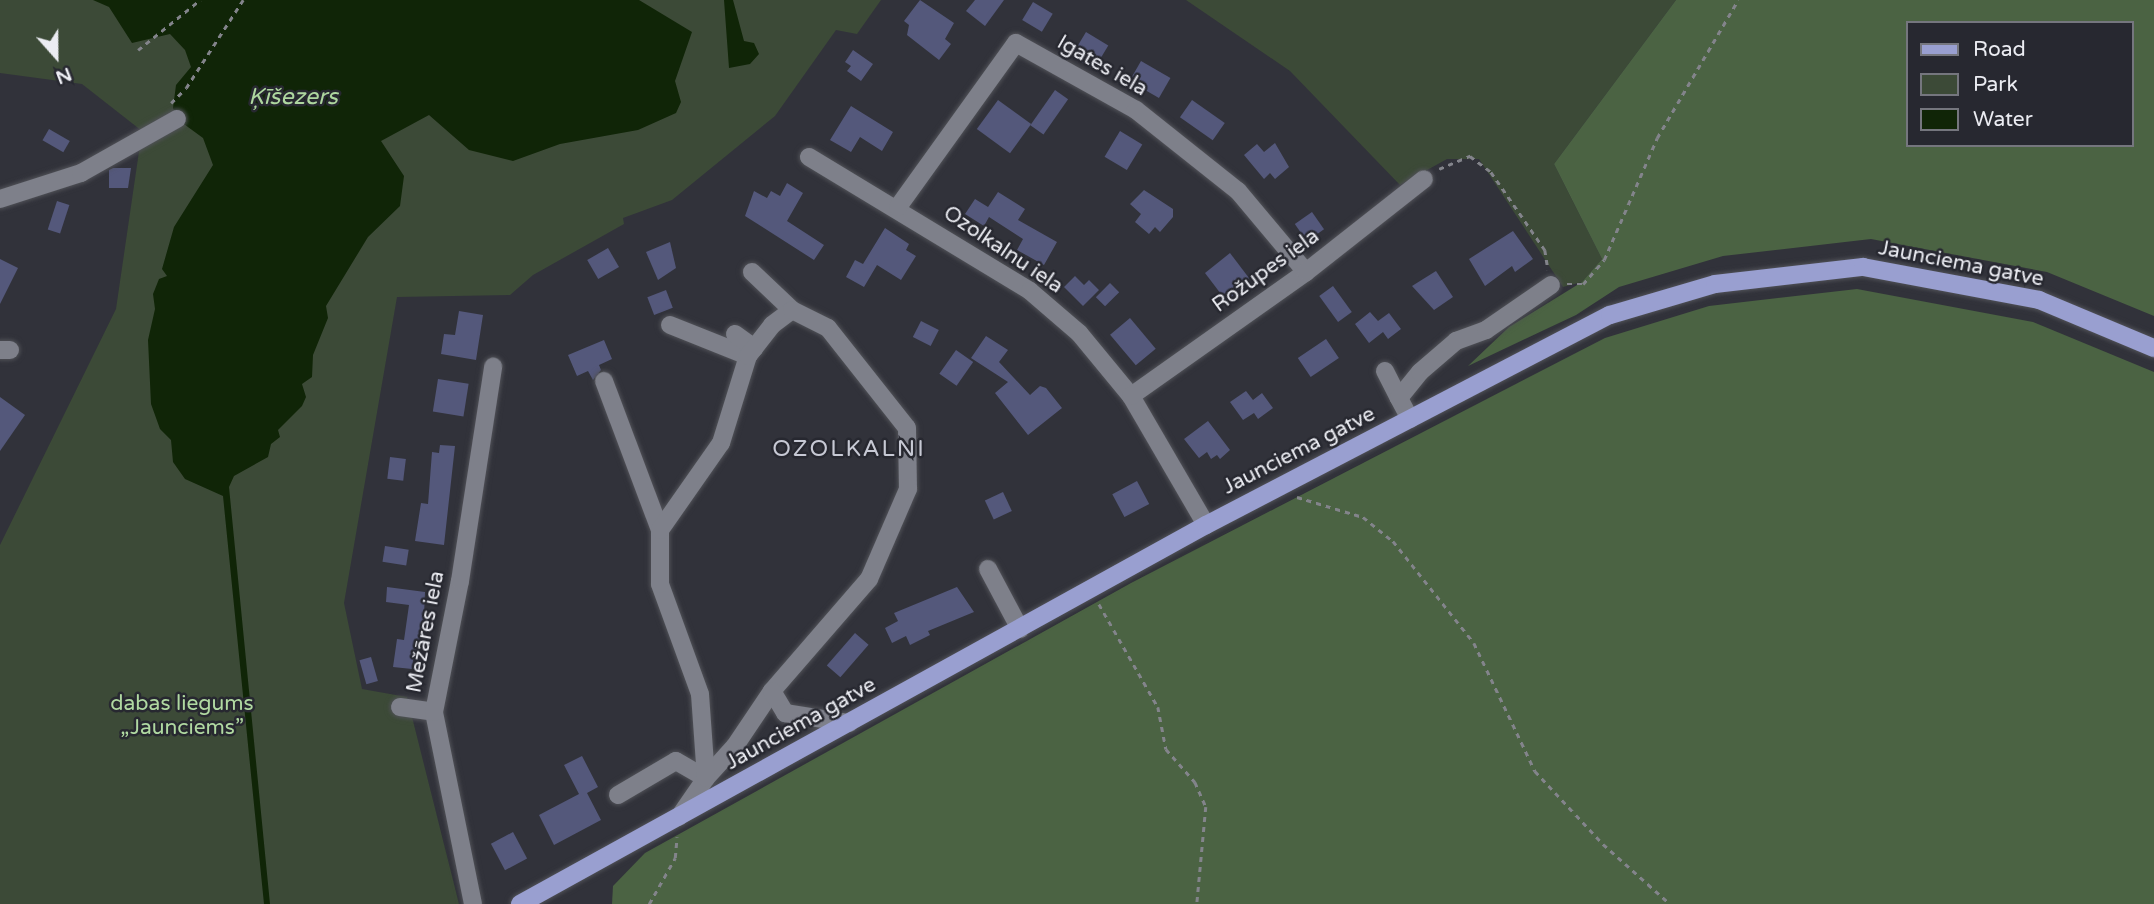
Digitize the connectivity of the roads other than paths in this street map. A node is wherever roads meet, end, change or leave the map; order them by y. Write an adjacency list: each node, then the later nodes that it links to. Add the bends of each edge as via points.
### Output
1 (173, 112): 4 (street, via 81,173)
2 (809, 156): 5 (street, Ozolkalnu iela)
3 (1424, 179): 7 (street, Rožupes iela)
4 (0, 199)
5 (898, 207): 7 (street, Igates iela, via 1016,43 1146,118 1238,191); 19 (street, Ozolkalnu iela, via 1030,291 1079,333)
6 (752, 272): 9 (street)
7 (1306, 272): 19 (street, Rožupes iela)
8 (1551, 285): 20 (street, via 1486,330 1456,341)
9 (769, 292): 10 (street); 12 (street)
10 (792, 310): 12 (street); 26 (street, via 828,328 907,428 908,489 869,579)
11 (670, 325): 15 (street)
12 (772, 325): 15 (street)
13 (735, 334): 15 (street)
14 (2154, 348): 21 (main road, Jaunciema gatve, via 2039,300 1863,267 1715,284 1610,315)
15 (751, 352): 23 (street, via 721,443)
16 (493, 367): 28 (street, Mežāres iela, via 460,581)
17 (1385, 371): 20 (street)
18 (604, 381): 23 (street)
19 (1131, 396): 22 (street, Ozolkalnu iela)
20 (1399, 398): 21 (street)
21 (1410, 419): 22 (main road, Jaunciema gatve)
22 (1206, 525): 25 (main road, Jaunciema gatve)
23 (660, 530): 30 (street, via 660,584 700,694)
24 (988, 569): 25 (street)
25 (1020, 629): 29 (main road, Jaunciema gatve)
26 (772, 691): 29 (street, via 785,713); 30 (street, via 736,746)
27 (400, 707): 28 (street)
28 (434, 712): 33 (street, Mežāres iela)
29 (849, 723): 32 (main road, Jaunciema gatve)
30 (706, 778): 31 (street, via 676,761); 32 (street)
31 (618, 795)
32 (679, 818): 34 (main road, Jaunciema gatve)
33 (473, 904)
34 (520, 904)

